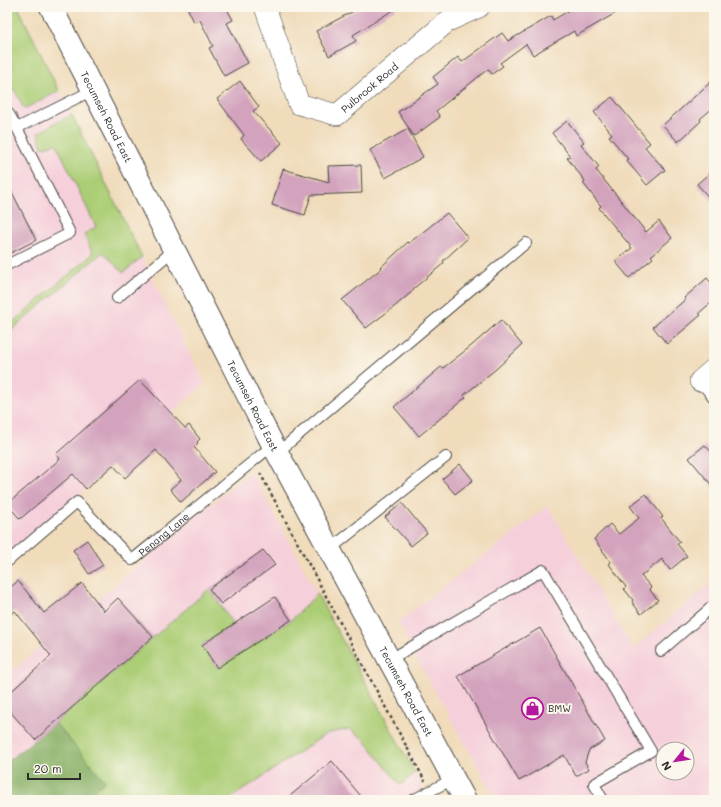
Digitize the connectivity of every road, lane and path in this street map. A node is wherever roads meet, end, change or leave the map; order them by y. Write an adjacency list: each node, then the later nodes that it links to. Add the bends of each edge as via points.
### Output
1 (51, 7): 4 (main road, Tecumseh Road East)
2 (265, 7): 3 (street, Pulbrook Road, via 299,104 337,115 448,21)
3 (479, 7)
4 (93, 90): 6 (lane); 8 (main road, Tecumseh Road East)
5 (7, 115): 6 (lane, via 9,114)
6 (17, 128): 9 (lane, via 70,233)
7 (526, 243): 13 (lane, Penang Lane)
8 (174, 250): 10 (lane); 13 (main road, Tecumseh Road East)
9 (7, 265)
10 (117, 298)
11 (707, 375): 12 (lane)
12 (714, 398)
13 (275, 449): 15 (lane, Penang Lane); 16 (main road, Tecumseh Road East)
14 (446, 457): 16 (lane)
15 (253, 461): 17 (lane, Penang Lane, via 132,560 77,502); 22 (path)
16 (329, 550): 20 (main road, Tecumseh Road East)
17 (7, 562)
18 (714, 605): 19 (lane)
19 (661, 651)
20 (388, 660): 21 (main road, Tecumseh Road East); 25 (lane, via 543,570 651,752 594,784)
21 (453, 779): 22 (lane); 24 (main road, Tecumseh Road East)
22 (430, 791): 23 (lane)
23 (413, 800)
24 (465, 800)
25 (604, 800)

